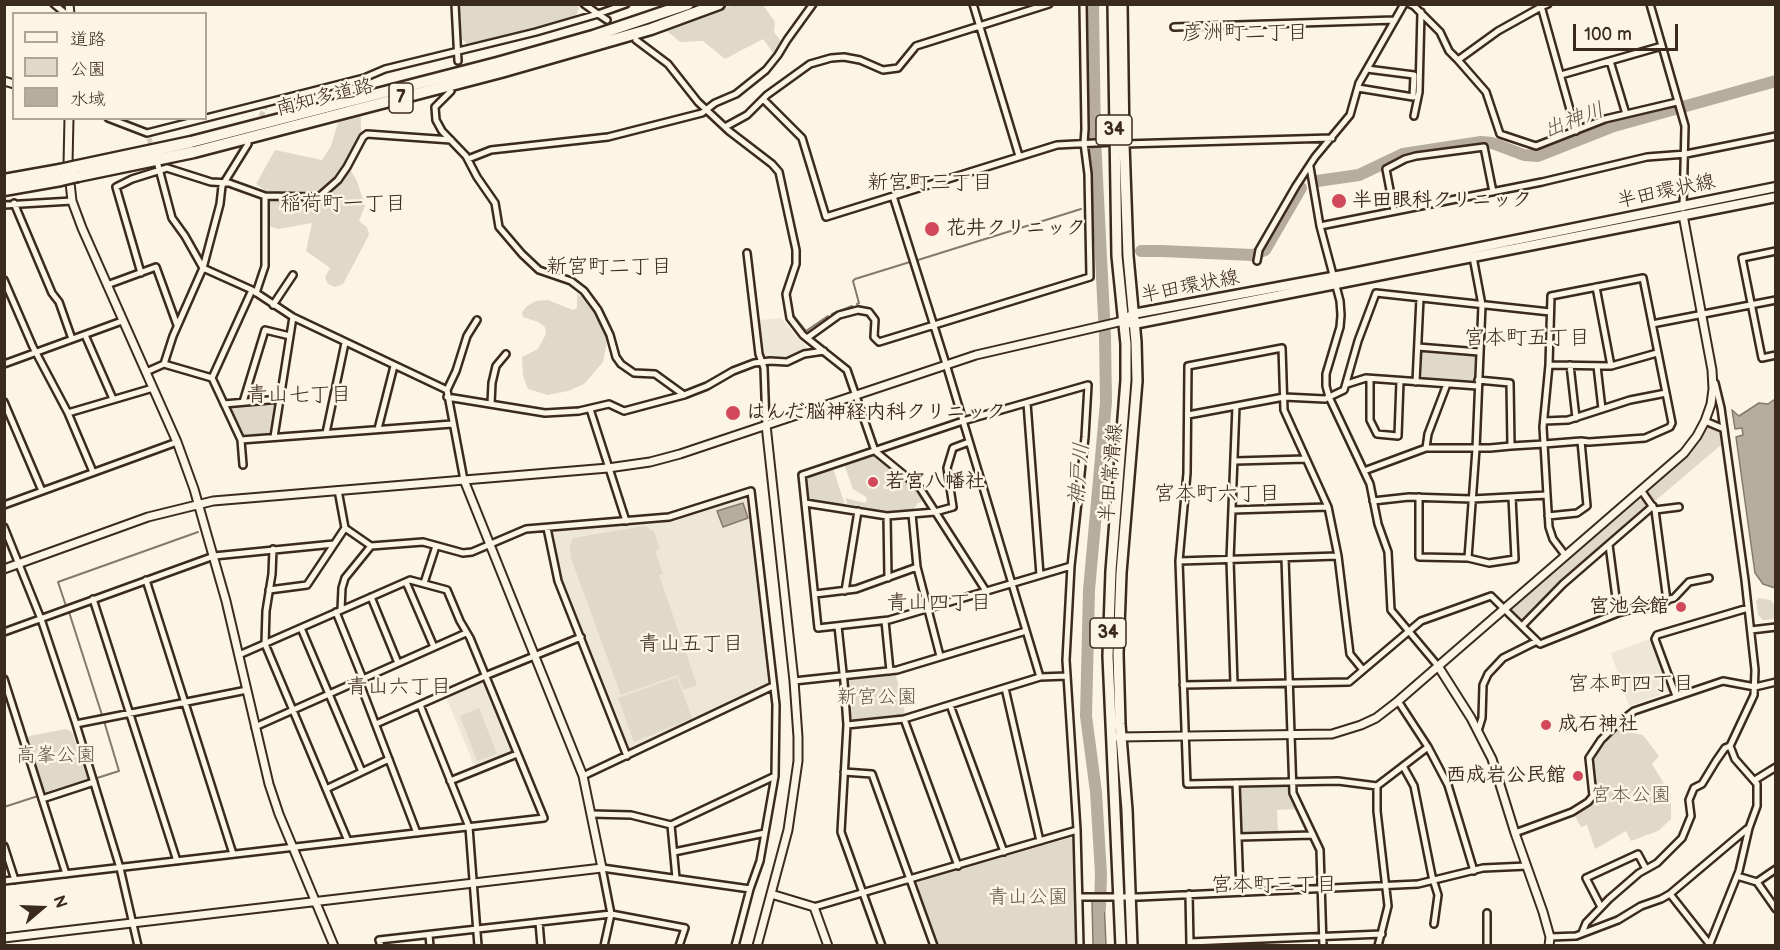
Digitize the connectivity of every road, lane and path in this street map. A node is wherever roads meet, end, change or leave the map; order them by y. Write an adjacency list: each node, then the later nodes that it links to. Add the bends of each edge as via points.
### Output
1 (455, 4): 25 (street)
2 (584, 4): 18 (street)
3 (626, 4): 18 (street)
4 (688, 4): 55 (highway, 南知多道路 / 7, via 497,63)
5 (719, 4): 55 (highway, 南知多道路 / 7, via 622,38 501,72 194,152)
6 (813, 4): 35 (street, via 766,70 742,90)
7 (973, 4): 21 (street)
8 (1049, 4): 21 (street)
9 (1083, 4): 47 (street)
10 (1113, 4): 48 (main road, 半田常滑線 / 34)
11 (1122, 4): 48 (main road, 半田常滑線 / 34)
12 (1404, 4): 20 (street)
13 (1410, 4): 17 (street)
14 (1548, 4): 16 (street)
15 (1650, 4): 24 (street)
16 (1541, 6): 27 (street); 30 (street)
17 (1420, 12): 27 (street, via 1440,32); 37 (street, via 1419,92)
18 (598, 14): 19 (street); 25 (street)
19 (607, 20)
20 (1395, 20): 22 (street); 29 (street)
21 (980, 26): 33 (street, via 916,46 898,68 883,70 844,57 810,64); 51 (street)
22 (1174, 27)
23 (636, 40): 35 (street, via 668,64)
24 (1662, 46): 28 (street); 34 (street)
25 (459, 51): 26 (street); 38 (street)
26 (458, 60)
27 (1458, 60): 43 (street, via 1486,92 1500,134 1536,146)
28 (1610, 61): 30 (street); 36 (street)
29 (1367, 69): 31 (street); 31 (street, via 1414,75 1413,97)
30 (1561, 75): 43 (street)
31 (1358, 88): 45 (street, via 1350,115)
32 (451, 91): 46 (street, via 434,111 439,126)
33 (763, 99): 42 (street, via 747,115); 63 (street, via 802,138 826,217)
34 (1677, 102): 36 (street); 50 (street, via 1685,126)
35 (707, 109): 42 (street); 52 (street, via 608,137 491,150)
36 (1626, 114): 43 (street)
37 (1414, 116)
38 (207, 119)
39 (69, 120): 65 (street)
40 (113, 120): 41 (street, via 148,135)
41 (204, 120)
42 (725, 127): 101 (street, via 776,167 782,178 796,250 786,302 790,318)
43 (1576, 131)
44 (1776, 136): 50 (street)
45 (1332, 138): 48 (street); 54 (street)
46 (451, 140): 52 (street); 62 (street, via 367,134 344,172 321,195)
47 (1086, 143): 48 (street); 51 (street, via 1057,145); 98 (street, via 1090,277)
48 (1114, 143): 92 (main road, 半田常滑線 / 34); 95 (main road, 半田常滑線 / 34)
49 (248, 144): 58 (street)
50 (1686, 154): 61 (street, via 1647,157); 68 (street)
51 (1020, 156): 63 (street)
52 (468, 159): 132 (street, via 495,203 500,227 539,270 571,281 584,291 598,310 621,364 634,373 655,374)
53 (159, 167): 58 (street); 76 (street, via 172,218); 77 (street, via 116,187)
54 (1310, 167): 71 (street); 75 (street, via 1259,250)
55 (78, 172): 56 (highway, 南知多道路 / 7, bridge)
56 (60, 175): 57 (highway, 南知多道路 / 7); 60 (highway, 南知多道路 / 7)
57 (4, 180)
58 (224, 183): 62 (street); 76 (street)
59 (1776, 188): 68 (main road, 半田環状線)
60 (4, 190)
61 (1493, 192): 69 (street); 69 (street, via 1484,147 1416,156 1386,169)
62 (265, 196): 83 (street, via 265,266)
63 (893, 196): 98 (street)
64 (1776, 197): 70 (main road, 半田環状線)
65 (72, 201): 66 (street); 81 (street)
66 (14, 203): 67 (street); 102 (street)
67 (4, 205)
68 (1683, 206): 70 (street); 80 (main road, 半田環状線)
69 (1394, 211): 71 (street)
70 (1683, 215): 74 (main road, 半田環状線); 90 (street)
71 (1320, 226): 80 (street)
72 (1776, 251): 86 (street, via 1742,258)
73 (747, 253): 111 (street)
74 (1473, 258): 80 (main road, 半田環状線); 88 (street)
75 (1257, 261)
76 (203, 268): 83 (street); 97 (street)
77 (141, 273): 81 (street); 97 (street, via 156,267)
78 (293, 275): 87 (street)
79 (4, 280): 106 (street)
80 (1334, 280): 92 (main road, 半田環状線); 135 (street, via 1341,315 1326,374)
81 (107, 285): 94 (street)
82 (1596, 287): 89 (street, via 1551,296); 96 (street, via 1643,278); 119 (street)
83 (254, 291): 87 (street); 122 (street)
84 (1420, 298): 88 (street); 104 (street); 127 (street, via 1376,293)
85 (1776, 300): 86 (street)
86 (1752, 304): 90 (street); 110 (street, via 1762,358)
87 (273, 305): 91 (street)
88 (1482, 305): 89 (street); 107 (street)
89 (1550, 312): 115 (street)
90 (1702, 314): 96 (street); 120 (street)
91 (293, 317): 100 (street); 103 (street)
92 (1133, 319): 95 (main road, 半田環状線); 289 (main road, 半田常滑線 / 34, via 1135,414 1119,614)
93 (477, 320): 131 (street, via 467,336)
94 (123, 321): 99 (street); 121 (street)
95 (1123, 321): 114 (street); 290 (main road, 半田常滑線 / 34, via 1126,392 1108,614)
96 (1652, 324): 108 (street)
97 (177, 325): 113 (street)
98 (933, 326): 101 (street, via 879,342 874,337 875,320 869,312 853,309); 114 (street)
99 (85, 335): 102 (street); 136 (street)
100 (290, 336): 137 (street); 139 (street, via 265,330)
101 (807, 338): 105 (street)
102 (72, 339): 106 (street)
103 (345, 343): 117 (street); 158 (street)
104 (1418, 347): 107 (street); 125 (street)
105 (824, 351): 111 (street, via 787,362); 133 (street, via 847,370)
106 (36, 352): 112 (street); 148 (street)
107 (1479, 352): 126 (street)
108 (1657, 353): 119 (street); 130 (street)
109 (506, 354): 142 (street, via 496,366)
110 (1776, 355)
111 (762, 362): 132 (street, via 733,371); 155 (street)
112 (4, 364)
113 (164, 364): 121 (street); 122 (street)
114 (946, 364): 133 (street); 151 (street)
115 (1549, 365): 116 (street); 152 (street)
116 (1570, 365): 118 (street); 150 (street)
117 (394, 366): 131 (street); 156 (street)
118 (1597, 366): 119 (street); 147 (street)
119 (1611, 366)
120 (1712, 370): 143 (street); 145 (street)
121 (146, 372): 129 (street)
122 (212, 378): 141 (street)
123 (1370, 379): 124 (street); 124 (street, via 1370,420 1377,434 1398,436); 127 (street)
124 (1400, 381): 125 (street)
125 (1416, 382): 128 (street)
126 (1478, 383): 128 (street); 165 (street, via 1510,383); 167 (street)
127 (1347, 384): 135 (street, via 1344,390)
128 (1447, 384): 166 (street)
129 (153, 388): 136 (street); 162 (street)
130 (1666, 393): 147 (street); 161 (street, via 1670,427 1645,438)
131 (447, 394): 142 (street); 154 (street)
132 (684, 395): 146 (street, via 624,411 609,404)
133 (856, 395): 155 (street); 168 (street)
134 (1284, 396): 135 (street); 144 (street); 149 (street, via 1282,348 1188,366); 169 (street, via 1284,410)
135 (1329, 397): 173 (street)
136 (113, 399): 148 (street)
137 (280, 399): 139 (street); 159 (street)
138 (4, 402): 178 (street)
139 (243, 402): 141 (street)
140 (1026, 403): 151 (street); 214 (street, via 1088,385); 217 (street)
141 (224, 404): 160 (street)
142 (491, 404): 146 (street, via 545,413)
143 (1711, 404): 145 (street); 153 (street)
144 (1236, 406): 149 (street); 170 (street)
145 (1721, 408): 157 (street)
146 (590, 409): 172 (street)
147 (1602, 409): 150 (street)
148 (68, 413): 174 (street)
149 (1188, 415): 212 (street)
150 (1576, 418): 152 (street)
151 (963, 421): 163 (street); 168 (street)
152 (1544, 421): 164 (street)
153 (1705, 421): 157 (street); 177 (street, via 1684,453)
154 (452, 424): 156 (street); 175 (street)
155 (766, 425): 172 (street, via 680,454); 264 (street)
156 (378, 429): 158 (street)
157 (1724, 429): 231 (street)
158 (326, 433): 159 (street)
159 (274, 437): 160 (street)
160 (241, 440): 171 (street)
161 (1581, 441): 164 (street); 195 (street, via 1587,506 1577,513)
162 (177, 442): 174 (street); 185 (street)
163 (969, 442): 192 (street, via 953,447 947,468 953,507); 223 (street)
164 (1544, 444): 165 (street); 179 (street)
165 (1511, 446): 167 (street)
166 (1426, 448): 167 (street); 173 (street)
167 (1476, 449): 182 (street)
168 (875, 451): 184 (street, via 802,475); 192 (street, via 920,488)
169 (1306, 459): 170 (street); 187 (street)
170 (1235, 461): 190 (street)
171 (243, 465)
172 (608, 468): 175 (street); 196 (street)
173 (1364, 471): 183 (street)
174 (93, 472): 178 (street)
175 (464, 480): 176 (street); 201 (street)
176 (338, 490): 185 (street); 198 (street)
177 (1641, 490): 189 (street); 206 (street)
178 (42, 491): 186 (street)
179 (1546, 495): 181 (street); 195 (street)
180 (1419, 497): 182 (street); 183 (street); 210 (street, via 1419,557)
181 (1512, 498): 182 (street); 210 (street, via 1515,559 1489,563)
182 (1472, 499): 210 (street)
183 (1373, 501): 245 (street, via 1388,552 1391,610)
184 (805, 503): 191 (street); 227 (street)
185 (198, 504): 207 (street); 213 (street, via 148,517)
186 (4, 505)
187 (1328, 507): 190 (street); 208 (street)
188 (1679, 507): 189 (street)
189 (1654, 508): 202 (street); 230 (street)
190 (1233, 510): 211 (street)
191 (858, 511): 194 (street); 225 (street)
192 (935, 512): 193 (street); 226 (street)
193 (912, 514): 194 (street); 215 (street)
194 (887, 516): 218 (street)
195 (1548, 516): 206 (street, via 1553,538)
196 (626, 521): 199 (street); 269 (street, via 669,517 751,491)
197 (4, 527): 213 (street)
198 (345, 528): 200 (street); 203 (street)
199 (548, 528): 201 (street, via 526,529); 247 (street, via 558,581)
200 (334, 544): 205 (street); 224 (street, via 307,585)
201 (490, 545): 204 (street, via 464,553); 252 (street)
202 (1609, 545): 235 (street); 239 (street)
203 (371, 546): 204 (street, via 423,542); 234 (street, via 345,578)
204 (435, 546): 222 (street)
205 (273, 549): 207 (street); 224 (street)
206 (1565, 555): 233 (street)
207 (214, 556): 220 (street); 251 (street)
208 (1338, 556): 209 (street); 256 (street, via 1350,654)
209 (1285, 558): 211 (street); 266 (street)
210 (1468, 558)
211 (1230, 560): 212 (street); 267 (street)
212 (1179, 561): 268 (street)
213 (19, 563): 216 (street); 236 (street)
214 (1071, 566): 217 (street); 260 (street)
215 (917, 567): 218 (street); 232 (street)
216 (4, 569)
217 (1040, 575): 223 (street)
218 (888, 578): 225 (street)
219 (1709, 578): 230 (street, via 1689,582)
220 (146, 580): 229 (street); 276 (street)
221 (406, 582): 222 (street); 228 (street); 250 (street)
222 (424, 583): 246 (street, via 447,590)
223 (1012, 584): 226 (street); 243 (street)
224 (270, 590): 249 (street)
225 (845, 591): 227 (street)
226 (986, 591): 232 (street)
227 (815, 594): 238 (street, via 818,628)
228 (371, 597): 234 (street); 254 (street)
229 (93, 599): 236 (street); 280 (street)
230 (1667, 601): 235 (street)
231 (1748, 608): 242 (street); 274 (street, via 1658,635 1655,639)
232 (928, 609): 237 (street); 253 (street)
233 (1504, 609): 239 (street); 245 (street, via 1491,596 1421,621); 255 (street)
234 (338, 611): 241 (street); 263 (street)
235 (1618, 613): 248 (street, via 1540,644)
236 (41, 619): 244 (street); 282 (street)
237 (885, 621): 238 (street); 257 (street)
238 (838, 626): 259 (street)
239 (1522, 626): 248 (street)
240 (1776, 627): 242 (street)
241 (301, 628): 249 (street); 273 (street)
242 (1750, 630): 270 (street)
243 (1026, 631): 253 (street); 261 (street)
244 (4, 632)
245 (1408, 632): 255 (street); 256 (street)
246 (466, 633): 250 (street); 258 (street)
247 (581, 637): 252 (street); 294 (street)
248 (1537, 640): 286 (street, via 1503,658 1488,674 1483,685)
249 (265, 644): 251 (street); 279 (street)
250 (434, 647): 254 (street)
251 (239, 655): 272 (street)
252 (534, 656): 258 (street); 300 (street)
253 (940, 656): 257 (street)
254 (398, 663): 263 (street)
255 (1438, 666): 275 (street); 286 (street)
256 (1363, 670): 266 (street, via 1350,682)
257 (890, 671): 259 (street)
258 (485, 676): 277 (street); 293 (street)
259 (843, 676): 264 (street); 284 (street)
260 (1067, 676): 261 (street); 314 (street)
261 (1040, 677): 271 (street)
262 (5, 679): 309 (street)
263 (361, 680): 273 (street); 283 (street)
264 (794, 681): 349 (street, via 796,784)
265 (1776, 682): 270 (street)
266 (1289, 683): 267 (street); 287 (street)
267 (1234, 684): 268 (street)
268 (1183, 685): 288 (street)
269 (773, 686): 294 (street); 301 (street)
270 (1755, 687): 274 (street, via 1723,681); 291 (street)
271 (1005, 688): 278 (street); 321 (street)
272 (247, 690): 276 (street); 285 (street)
273 (328, 694): 279 (street); 298 (street)
274 (1676, 696): 317 (street, via 1634,711 1602,740 1589,758 1593,796 1588,802)
275 (1398, 701): 287 (street, via 1376,718 1346,731); 292 (street)
276 (184, 702): 280 (street); 326 (street)
277 (420, 705): 283 (street); 303 (street)
278 (950, 705): 281 (street); 325 (street)
279 (293, 710): 285 (street); 308 (street)
280 (130, 713): 282 (street); 327 (street)
281 (904, 719): 284 (street); 328 (street)
282 (76, 724): 304 (street)
283 (376, 724): 295 (street)
284 (847, 725): 299 (street)
285 (255, 727): 323 (street, via 269,784)
286 (1478, 731): 317 (street, via 1492,759)
287 (1292, 734): 288 (street); 305 (street)
288 (1185, 736): 289 (street); 306 (street, via 1187,784)
289 (1121, 737): 290 (street); 354 (main road, 半田常滑線 / 34)
290 (1111, 738): 353 (main road, 半田常滑線 / 34)
291 (1730, 746): 302 (street, via 1739,765); 333 (street, via 1702,784 1694,788 1689,800 1691,816 1683,838)
292 (1428, 747): 296 (street); 334 (street, via 1448,785)
293 (517, 754): 303 (street); 312 (street, via 544,819)
294 (627, 756): 300 (street)
295 (389, 759): 298 (street); 315 (street)
296 (1403, 766): 307 (street); 341 (street, via 1414,786)
297 (1776, 767): 302 (street)
298 (362, 772): 308 (street)
299 (844, 772): 339 (street, via 872,774); 347 (street, via 841,832)
300 (583, 776): 310 (street)
301 (775, 776): 311 (street); 316 (street)
302 (1755, 780): 313 (street, via 1757,806)
303 (450, 781): 312 (street)
304 (94, 782): 309 (street); 330 (street)
305 (1293, 782): 306 (street); 307 (street, via 1338,781); 318 (street, via 1293,793)
306 (1236, 783): 319 (street)
307 (1377, 786): 344 (street)
308 (326, 789): 320 (street)
309 (42, 799): 335 (street)
310 (591, 814): 311 (street, via 631,815); 331 (street)
311 (671, 825): 324 (street)
312 (469, 827): 315 (street); 343 (street)
313 (1749, 828): 336 (street); 351 (street)
314 (1077, 830): 321 (street); 352 (street)
315 (417, 833): 320 (street)
316 (765, 833): 324 (street); 346 (street)
317 (1515, 834): 329 (street)
318 (1313, 835): 319 (street); 345 (street, via 1320,850)
319 (1238, 837): 348 (street)
320 (348, 841): 323 (street)
321 (1040, 841): 325 (street)
322 (4, 846): 338 (street)
323 (293, 848): 326 (street); 355 (street)
324 (674, 852): 337 (street)
325 (1004, 852): 328 (street)
326 (233, 854): 327 (street)
327 (177, 861): 330 (street)
328 (958, 866): 339 (street)
329 (1527, 866): 334 (street); 370 (street)
330 (120, 868): 335 (street); 362 (street)
331 (602, 868): 337 (street); 343 (street); 360 (street)
332 (1775, 868): 342 (street)
333 (1646, 870): 357 (street); 357 (street, via 1638,854 1586,878)
334 (1474, 871): 341 (street)
335 (66, 874): 338 (street)
336 (1737, 876): 342 (street); 393 (street)
337 (676, 878): 346 (street)
338 (15, 880): 340 (street)
339 (910, 880): 347 (street); 386 (street)
340 (4, 881)
341 (1434, 881): 344 (street); 363 (street, via 1438,895)
342 (1757, 882): 358 (street)
343 (473, 883): 355 (street); 364 (street)
344 (1386, 886): 345 (street); 366 (street, via 1388,906)
345 (1322, 888): 348 (street); 368 (street)
346 (750, 889): 382 (street)
347 (863, 892): 356 (street); 385 (street)
348 (1240, 892): 350 (street)
349 (771, 894): 356 (street); 383 (street)
350 (1189, 894): 354 (street); 373 (street)
351 (1670, 894): 365 (street); 393 (street)
352 (1079, 897): 353 (street); 387 (street)
353 (1120, 897): 354 (street); 388 (main road, 半田常滑線 / 34)
354 (1130, 897): 389 (main road, 半田常滑線 / 34)
355 (316, 901): 362 (street); 375 (street)
356 (814, 907): 384 (street)
357 (1601, 907): 365 (street)
358 (1776, 909)
359 (1487, 913): 392 (street)
360 (611, 914): 361 (street); 380 (street); 381 (street, via 686,928)
361 (539, 922): 364 (street); 379 (street)
362 (133, 924): 369 (street); 374 (street)
363 (1434, 924)
364 (477, 929): 367 (street); 378 (street)
365 (1582, 933): 370 (street)
366 (1382, 934): 368 (street); 391 (street)
367 (429, 935): 376 (street, via 379,940); 377 (street)
368 (1324, 936): 371 (street); 390 (street)
369 (4, 938)
370 (1550, 941)
371 (1280, 942): 372 (street)
372 (1232, 943): 373 (street)
373 (1190, 944)
374 (138, 945)
375 (334, 945)
376 (381, 945)
377 (430, 945)
378 (478, 945)
379 (541, 945)
380 (604, 945)
381 (679, 945)
382 (735, 945)
383 (756, 945)
384 (828, 945)
385 (882, 945)
386 (934, 945)
387 (1080, 945)
388 (1122, 945)
389 (1132, 945)
390 (1323, 945)
391 (1378, 945)
392 (1487, 945)
393 (1710, 945)

